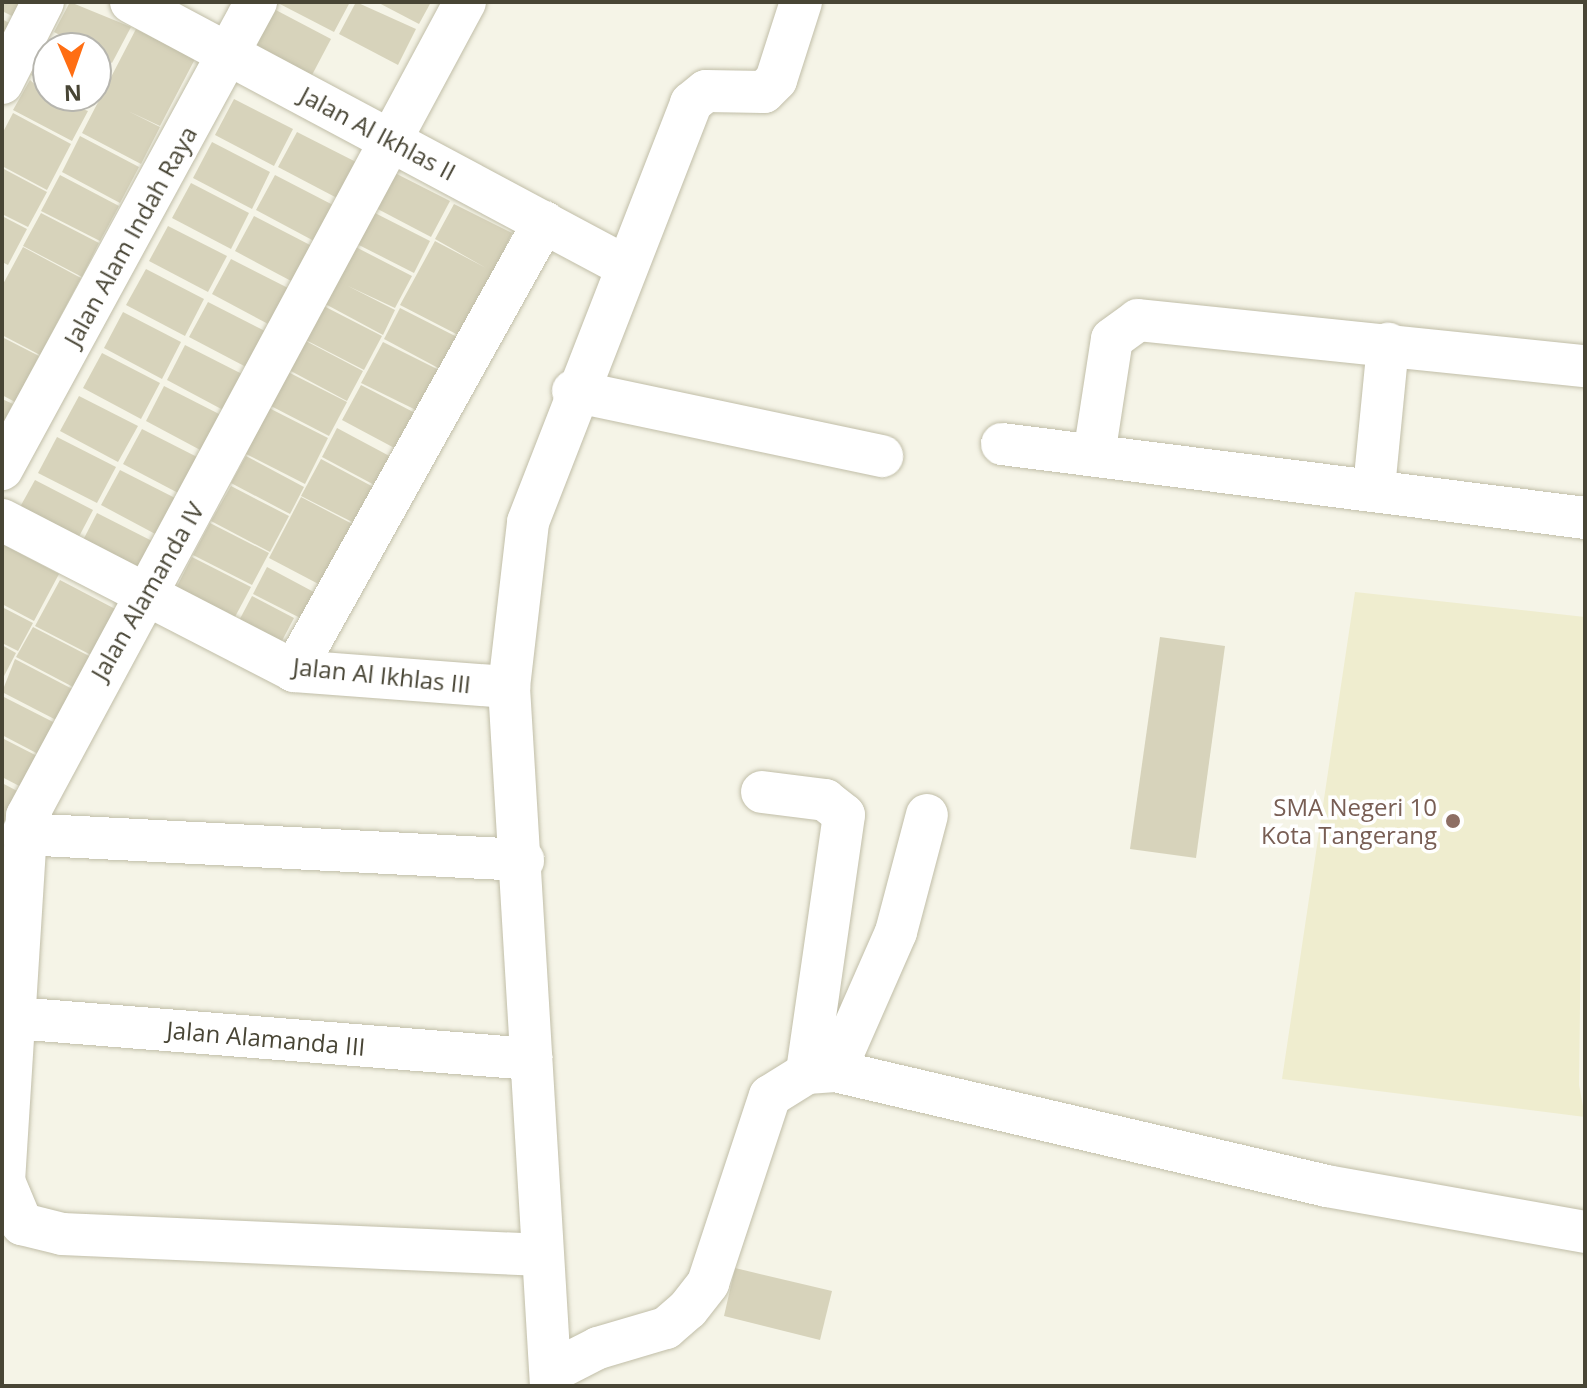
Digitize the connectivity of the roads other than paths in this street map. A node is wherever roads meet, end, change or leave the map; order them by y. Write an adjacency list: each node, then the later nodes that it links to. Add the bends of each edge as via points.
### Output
1 (43, 2): 7 (street)
2 (131, 2): 6 (street, Jalan Al Ikhlas II)
3 (256, 2): 6 (street, Jalan Alam Indah Raya)
4 (465, 2): 8 (street, Jalan Alamanda IV)
5 (801, 2): 10 (street, via 776,80 764,92 706,91 691,103)
6 (230, 55): 8 (street, Jalan Al Ikhlas II); 17 (street, Jalan Alam Indah Raya)
7 (2, 83)
8 (393, 140): 9 (street, Jalan Al Ikhlas II); 21 (street, Jalan Alamanda IV)
9 (544, 222): 10 (street, Jalan Al Ikhlas II); 22 (street)
10 (623, 265): 13 (street)
11 (1388, 344): 12 (street); 15 (street, via 1138,320 1112,339); 18 (street)
12 (1585, 366)
13 (573, 391): 16 (street); 23 (street, via 528,522)
14 (1002, 444): 15 (street)
15 (1094, 455): 18 (street)
16 (882, 456)
17 (2, 469)
18 (1374, 488): 19 (street)
19 (1585, 518)
20 (2, 520): 21 (street, Jalan Al Ikhlas III)
21 (149, 595): 22 (street, Jalan Al Ikhlas III); 26 (street, Jalan Alamanda IV, via 133,609)
22 (294, 671): 23 (street, Jalan Al Ikhlas III)
23 (509, 687): 27 (street)
24 (762, 792): 30 (street, via 825,800 844,815)
25 (927, 815): 30 (street, via 896,932)
26 (22, 834): 27 (street); 28 (street, Jalan Alamanda IV)
27 (523, 860): 29 (street)
28 (10, 1017): 29 (street, Jalan Alamanda III); 32 (street, Jalan Alamanda IV, via 4,1181 22,1224 62,1234)
29 (531, 1059): 32 (street)
30 (821, 1072): 31 (street, via 1327,1186); 33 (street, via 770,1096 708,1283 688,1309 666,1328 598,1348)
31 (1585, 1232)
32 (538, 1255): 33 (street)
33 (551, 1379)

